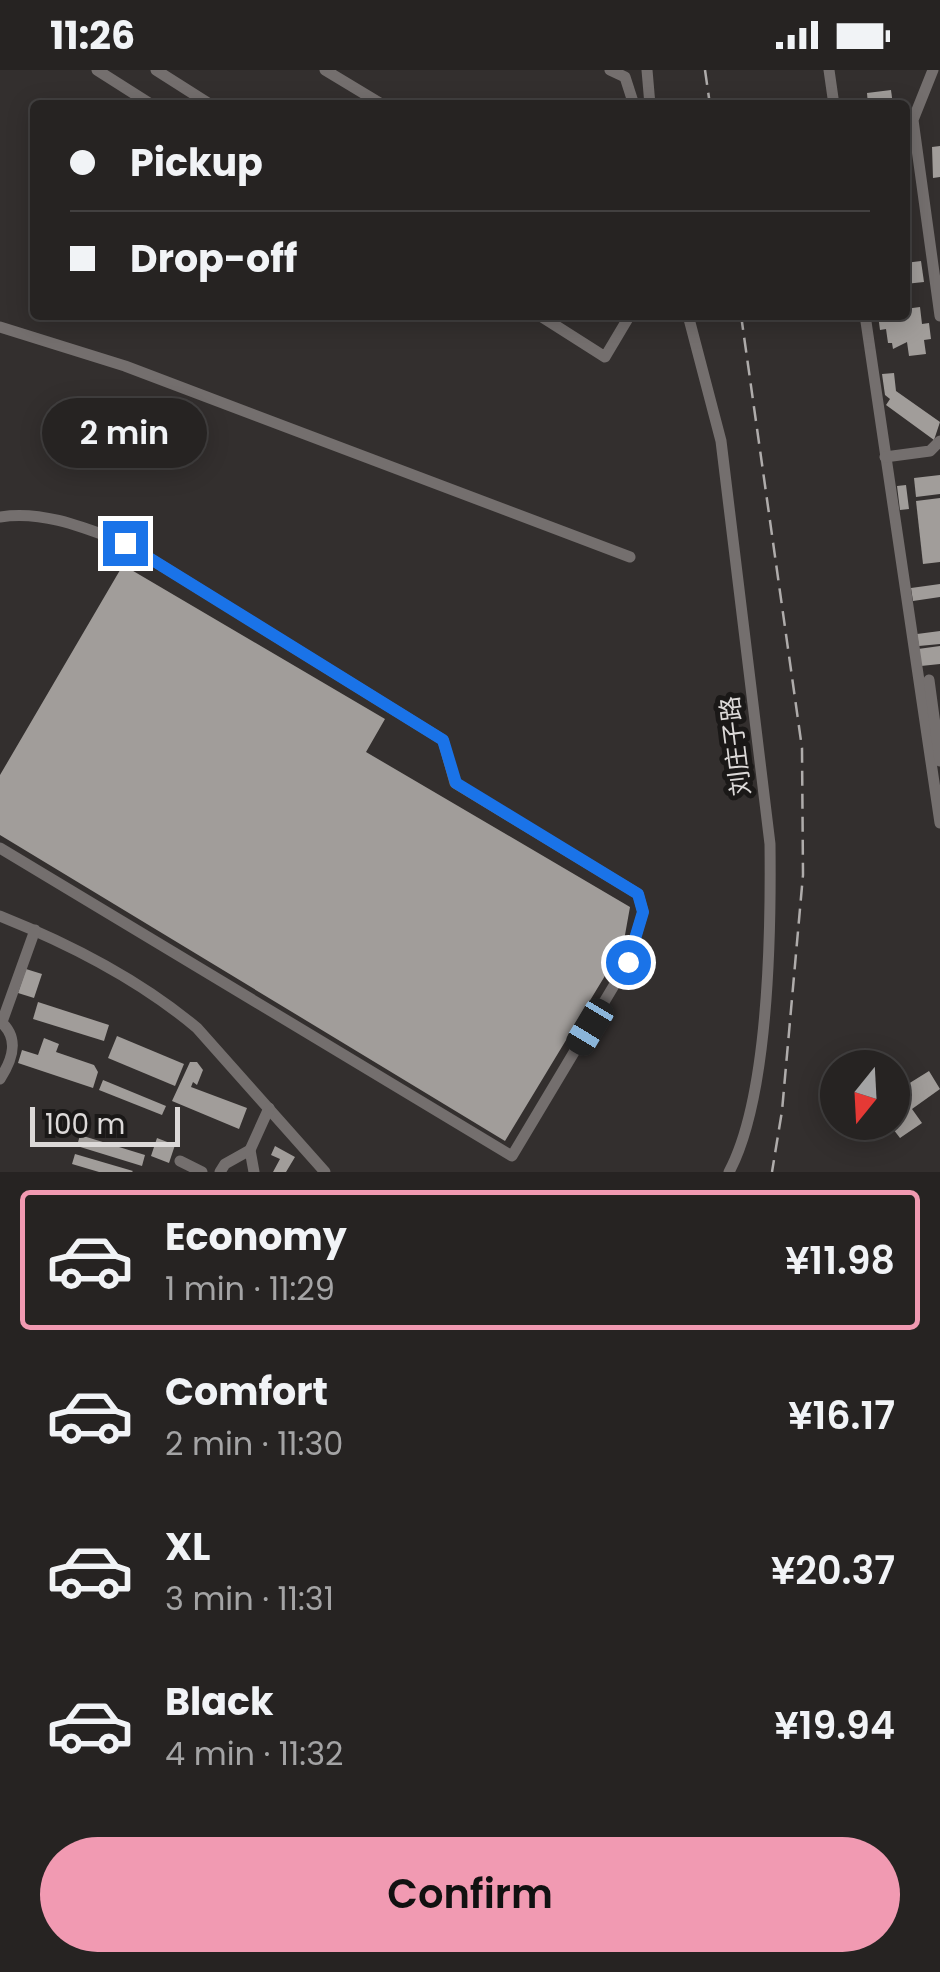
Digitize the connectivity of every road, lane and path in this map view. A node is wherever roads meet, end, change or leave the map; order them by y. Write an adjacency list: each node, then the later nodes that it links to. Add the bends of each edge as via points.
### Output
1 (96, 70): 8 (street)
2 (156, 70): 9 (street)
3 (325, 70): 10 (street)
4 (610, 70): 11 (street, via 625,78)
5 (647, 70): 12 (street)
6 (829, 70): 13 (street)
7 (933, 70): 14 (street, via 912,120)
8 (144, 100)
9 (202, 100)
10 (375, 100)
11 (632, 100)
12 (650, 100)
13 (833, 100)
14 (940, 316)
15 (546, 320): 16 (street, via 605,358)
16 (627, 320)
17 (689, 320): 41 (street, 刘庄子路, via 721,441 770,844 750,1124)
18 (865, 320): 22 (street)
19 (0, 327): 24 (street, via 125,366)
20 (940, 441): 21 (street)
21 (935, 454): 22 (street)
22 (885, 457): 28 (street)
23 (0, 517): 29 (street, via 73,523 125,543 174,573 443,740 456,783 638,894 643,912 628,962 512,1156)
24 (630, 557)
25 (929, 680): 26 (street)
26 (937, 722): 27 (street)
27 (940, 761)
28 (940, 823)
29 (0, 848)
30 (0, 916): 31 (street)
31 (35, 930): 32 (street); 34 (street, via 173,1008)
32 (1, 1021): 33 (street, via 14,1051)
33 (0, 1079)
34 (269, 1108): 35 (street); 40 (street)
35 (250, 1150): 38 (street); 39 (street)
36 (180, 1161): 37 (street)
37 (202, 1172)
38 (220, 1172)
39 (254, 1172)
40 (325, 1172)
41 (729, 1172)

